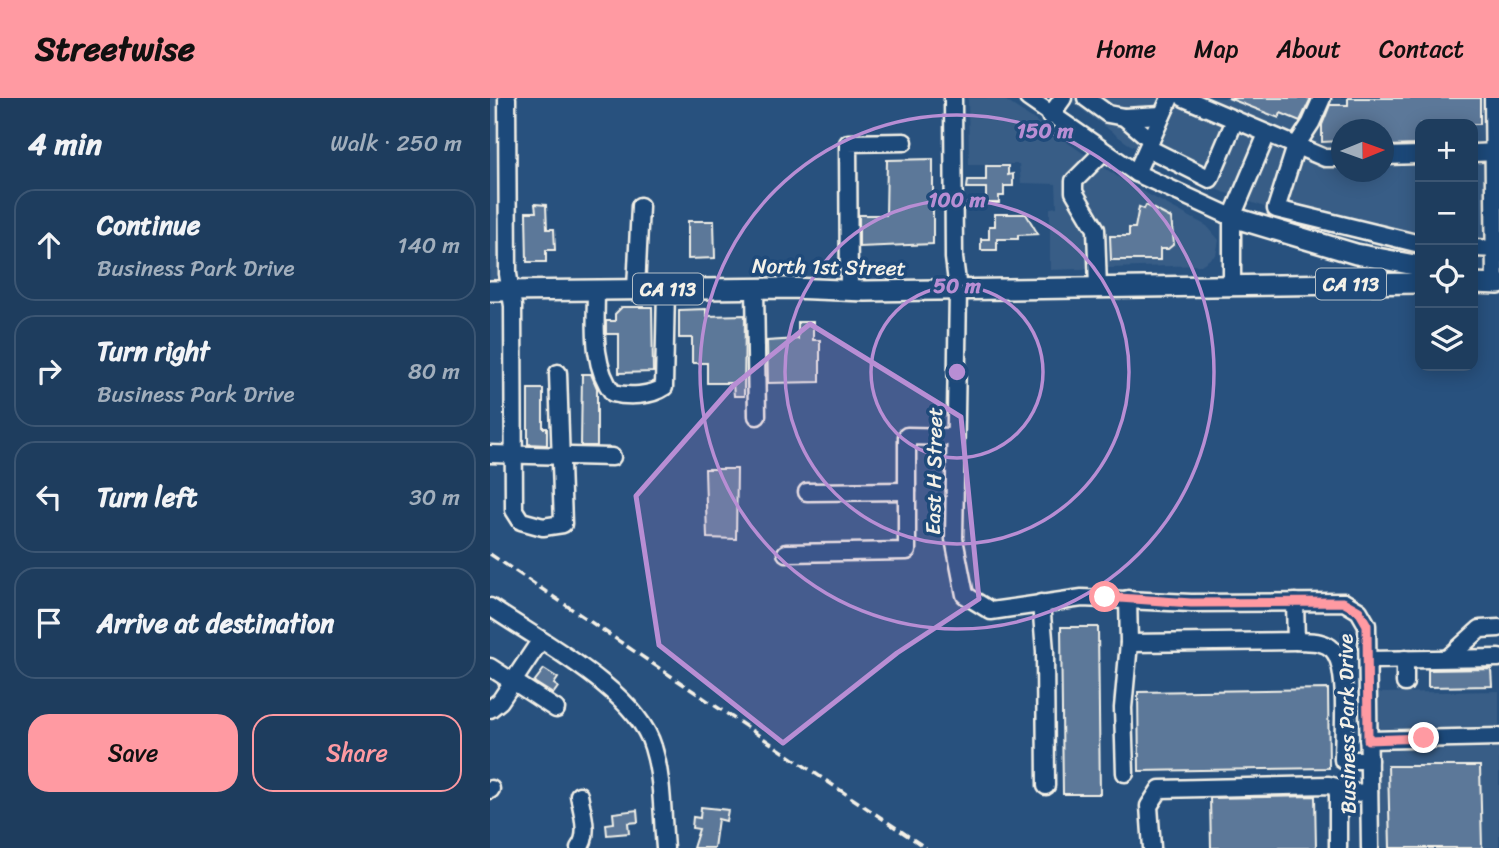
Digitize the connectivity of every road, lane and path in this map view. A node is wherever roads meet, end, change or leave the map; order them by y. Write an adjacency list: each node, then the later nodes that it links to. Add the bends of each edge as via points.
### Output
1 (953, 98): 12 (street, East H Street)
2 (960, 98): 12 (street)
3 (1028, 98): 13 (street)
4 (1063, 98): 13 (street)
5 (1086, 98): 15 (street, via 1108,114)
6 (1170, 98): 14 (street)
7 (1184, 98): 16 (street)
8 (1322, 98): 20 (street)
9 (1493, 98): 22 (street)
10 (507, 99): 11 (street); 43 (street)
11 (490, 100)
12 (953, 116): 42 (street, East H Street)
13 (1050, 116): 21 (street)
14 (1162, 116): 15 (street); 19 (street)
15 (1124, 117): 19 (street)
16 (1234, 120): 17 (street); 19 (street, via 1210,179)
17 (1267, 134): 20 (street); 29 (street)
18 (904, 142): 44 (street, via 848,143)
19 (1150, 144): 27 (street)
20 (1296, 146): 26 (street); 30 (street, via 1276,209)
21 (1103, 152): 27 (street); 38 (street, via 1074,181 1074,192 1096,229)
22 (1497, 152): 23 (street); 32 (street)
23 (1478, 153)
24 (1415, 155): 25 (street)
25 (1394, 156)
26 (1331, 159)
27 (1136, 173): 29 (street)
28 (639, 206): 39 (street)
29 (1232, 217): 33 (main road, via 1356,254); 36 (street)
30 (1415, 243)
31 (1478, 248): 32 (street)
32 (1497, 249): 35 (street)
33 (1415, 265)
34 (1415, 283): 36 (main road, North 1st Street / CA 113)
35 (1484, 283)
36 (1232, 286): 38 (main road, North 1st Street / CA 113)
37 (755, 288): 40 (main road, North 1st Street / CA 113); 44 (main road, North 1st Street / CA 113); 46 (street)
38 (1098, 288): 42 (main road, North 1st Street / CA 113)
39 (636, 289): 40 (main road, North 1st Street / CA 113); 41 (main road, North 1st Street / CA 113)
40 (666, 289): 41 (street, via 664,387 652,394 619,395 601,375)
41 (596, 290): 43 (main road, North 1st Street / CA 113)
42 (958, 290): 44 (main road, North 1st Street / CA 113); 47 (street, East H Street)
43 (500, 291): 50 (street, via 513,306)
44 (849, 291)
45 (558, 373): 49 (street)
46 (757, 416)
47 (955, 437): 52 (street, via 907,436); 58 (street, East H Street, via 957,570 965,595)
48 (490, 454): 50 (street)
49 (560, 456): 50 (street); 50 (street, via 563,524 543,527 521,521 514,510); 51 (street)
50 (512, 457)
51 (612, 457)
52 (907, 491): 53 (street); 54 (street, via 907,551)
53 (807, 492)
54 (786, 553)
55 (1128, 599): 56 (street, Business Park Drive); 57 (street, Business Park Drive); 63 (street)
56 (1295, 602): 62 (street); 67 (street, Business Park Drive, via 1352,606 1367,625)
57 (1041, 603): 58 (street, Business Park Drive, via 991,611); 77 (street)
58 (976, 605)
59 (490, 607): 61 (street)
60 (1499, 628): 64 (street, via 1480,629)
61 (540, 641): 69 (street); 82 (street, via 619,695 640,718 656,760)
62 (1296, 641): 63 (street); 75 (street, via 1325,644 1335,651 1342,671 1343,760)
63 (1129, 643): 76 (street, via 1123,708)
64 (1449, 657): 65 (street); 66 (street)
65 (1499, 658)
66 (1405, 659): 67 (street); 70 (street)
67 (1368, 660): 74 (street, Business Park Drive)
68 (490, 667): 69 (street)
69 (513, 681): 71 (street); 72 (street)
70 (1405, 683)
71 (490, 709)
72 (555, 709)
73 (1499, 737): 74 (street)
74 (1368, 740): 75 (street, Business Park Drive)
75 (1369, 760): 78 (street, Business Park Drive)
76 (1125, 773)
77 (1046, 786)
78 (1369, 793): 79 (street); 85 (street, Business Park Drive)
79 (1338, 794): 83 (street, via 1336,787 1329,785 1160,789 1149,806); 84 (street)
80 (579, 795): 81 (street, via 584,829)
81 (579, 848)
82 (665, 848)
83 (1152, 848)
84 (1338, 848)
85 (1370, 848)

